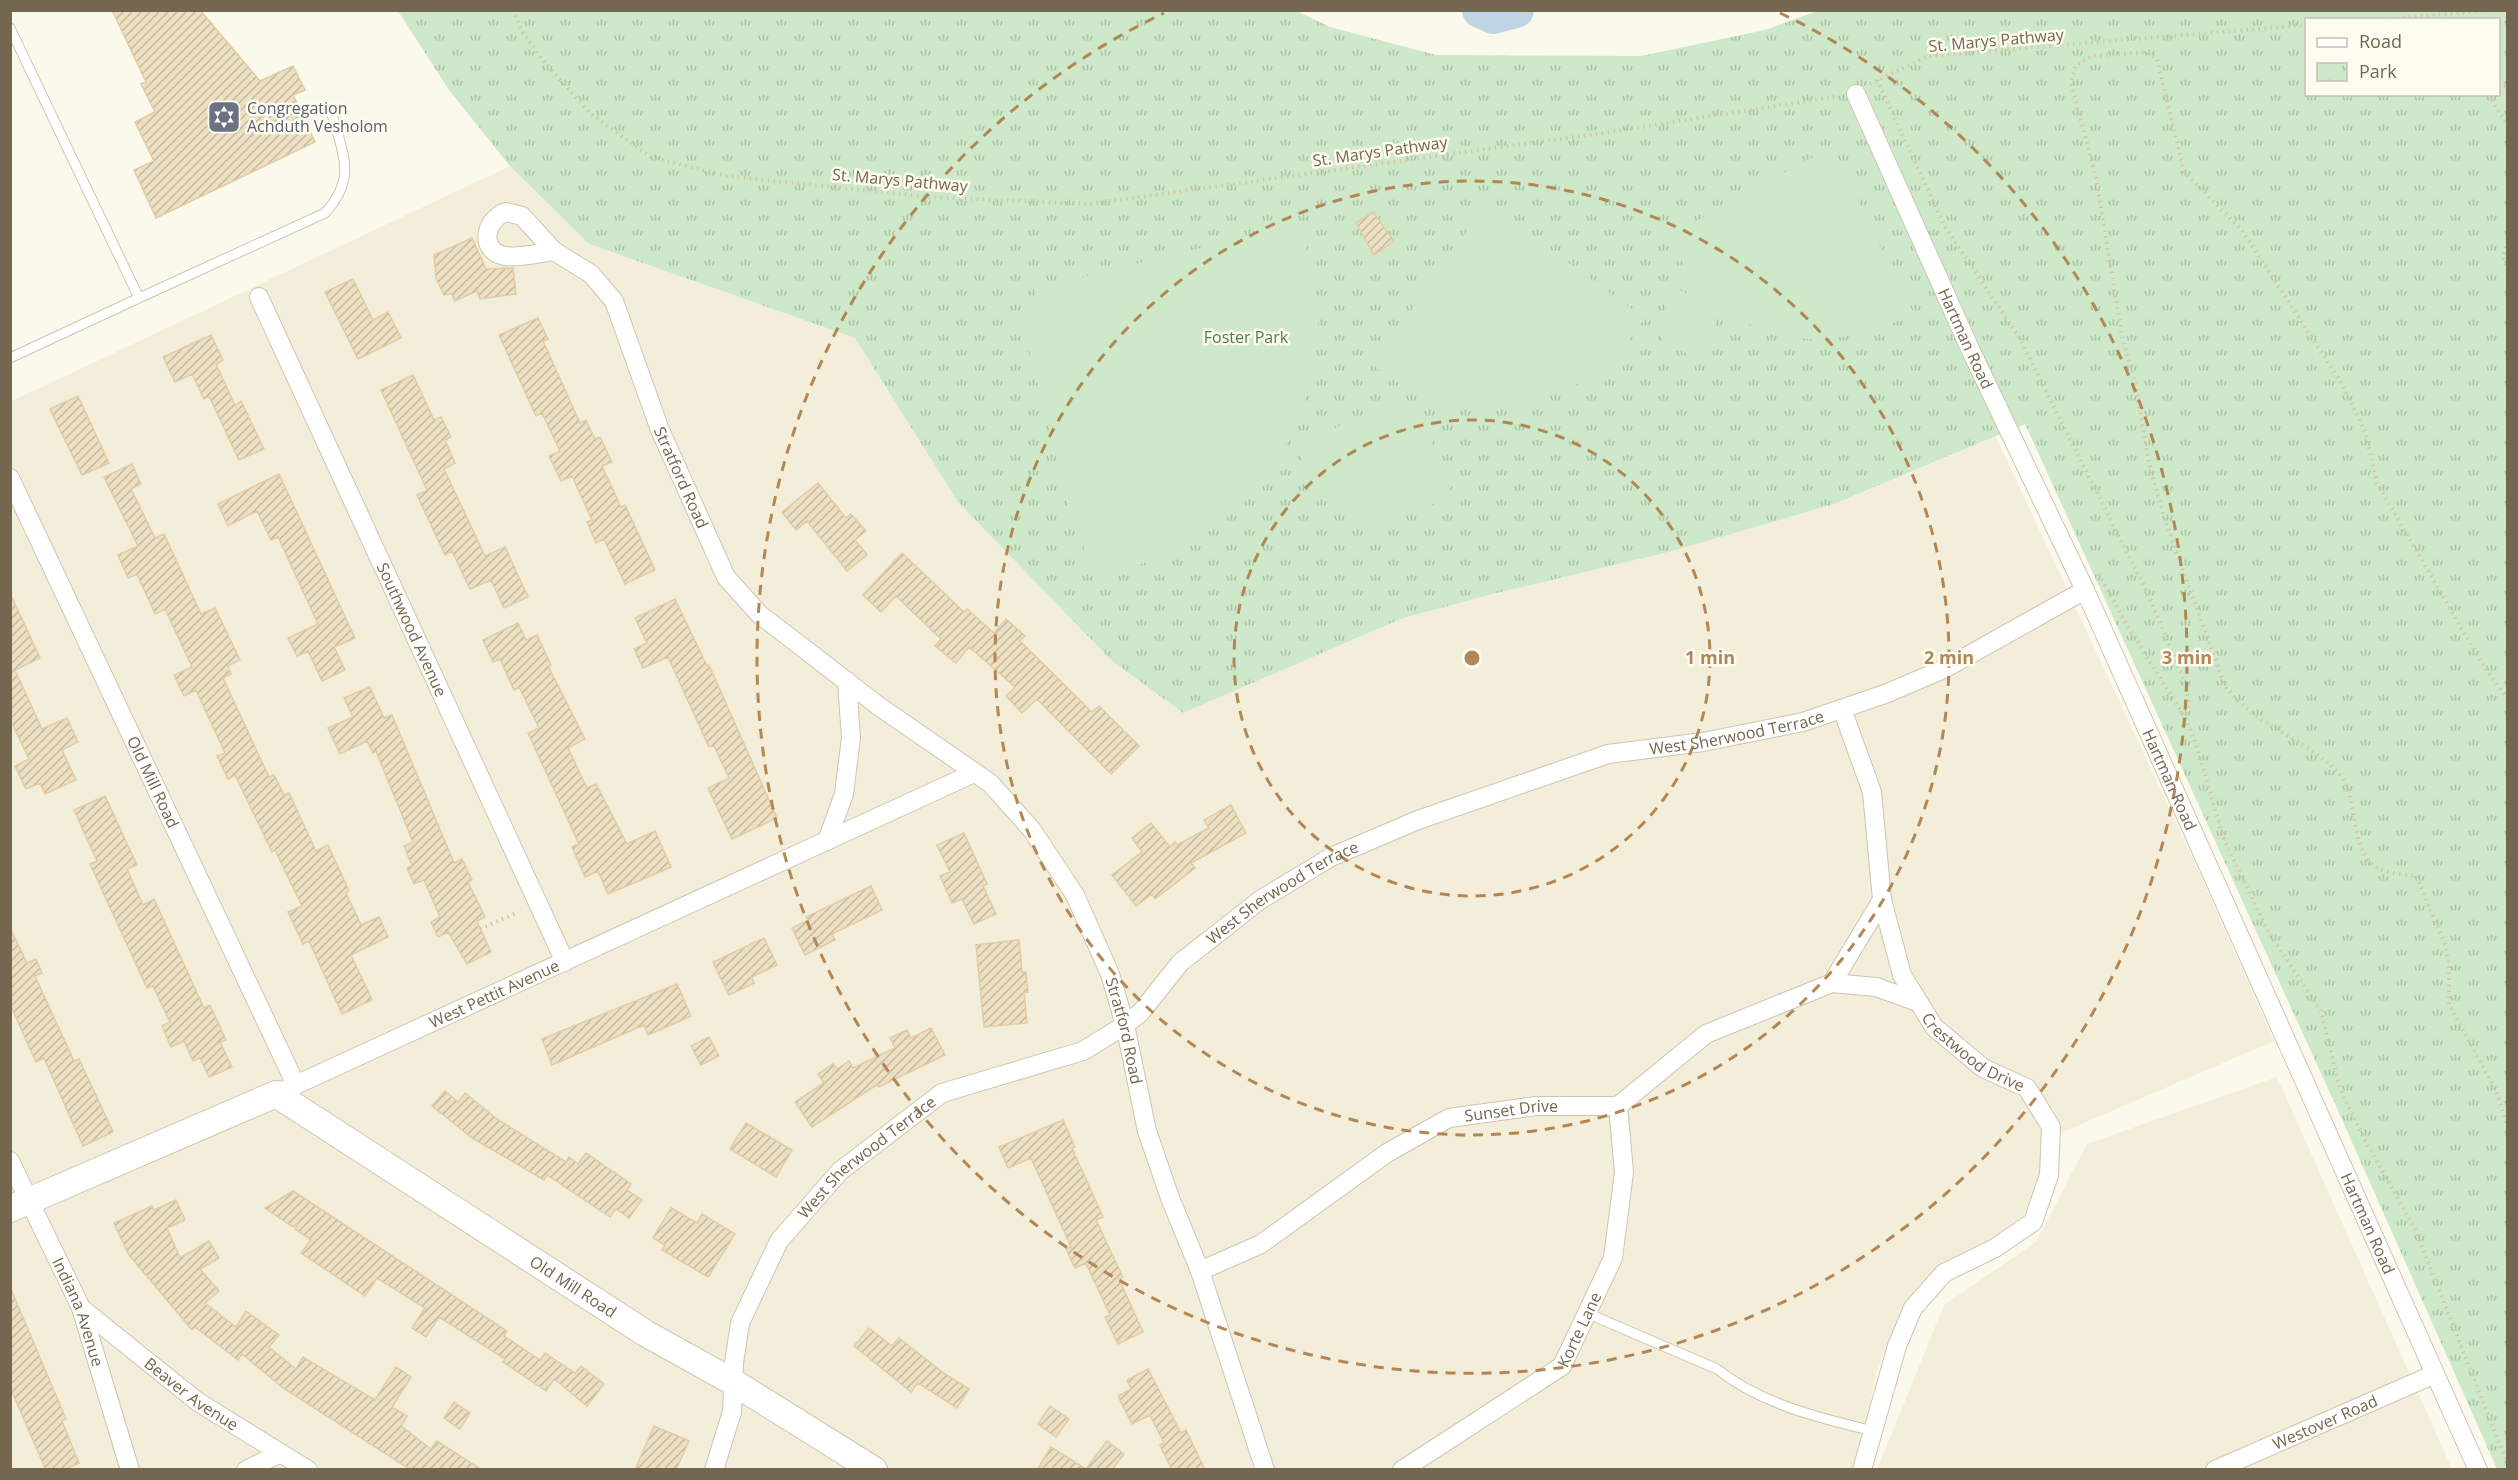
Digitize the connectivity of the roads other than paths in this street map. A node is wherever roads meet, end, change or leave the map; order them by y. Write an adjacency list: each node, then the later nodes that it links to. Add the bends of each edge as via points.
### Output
1 (10, 28): 6 (lane)
2 (1856, 94): 9 (street, Hartman Road)
3 (332, 114): 6 (lane, via 345,179 339,198 325,213)
4 (554, 251): 10 (street, Stratford Road, via 591,274 614,301 660,430 726,577 759,614)
5 (259, 297): 15 (street, Southwood Avenue)
6 (139, 298): 7 (lane)
7 (10, 358)
8 (10, 478): 19 (street, Old Mill Road)
9 (2082, 585): 11 (street, West Sherwood Terrace, via 1944,669); 26 (street, Hartman Road)
10 (847, 681): 12 (street, Stratford Road); 13 (street, via 852,738 844,794)
11 (1842, 709): 14 (street, Crestwood Drive, via 1872,792); 18 (street, West Sherwood Terrace, via 1803,722 1703,742 1608,754 1418,820 1330,857 1260,900 1180,963 1141,1012)
12 (974, 773): 13 (street, West Pettit Avenue); 18 (street, Stratford Road, via 990,783 1032,830 1075,896 1110,974)
13 (827, 841): 15 (street, West Pettit Avenue)
14 (1882, 900): 16 (street); 17 (street, Crestwood Drive, via 1902,975)
15 (565, 962): 19 (street, West Pettit Avenue)
16 (1832, 983): 17 (street, via 1876,987); 20 (street, via 1706,1034)
17 (1918, 1002): 28 (street, Crestwood Drive, via 1934,1026 1983,1068 2027,1088 2051,1127 2049,1175 2032,1222 1995,1248 1944,1273 1913,1308 1897,1346)
18 (1125, 1025): 23 (street, Stratford Road, via 1147,1131); 27 (street, West Sherwood Terrace, via 1083,1051 942,1093 840,1171 779,1241 740,1323)
19 (286, 1090): 22 (main road, West Pettit Avenue); 27 (main road, Old Mill Road, via 645,1333)
20 (1618, 1106): 23 (street, Sunset Drive, via 1536,1106 1449,1118 1387,1153 1261,1244); 25 (street, Korte Lane, via 1624,1172 1613,1258)
21 (10, 1161): 22 (street, Indiana Avenue)
22 (20, 1205): 24 (street, Indiana Avenue)
23 (1200, 1271): 35 (street, Stratford Road)
24 (81, 1308): 29 (street, Beaver Avenue, via 198,1402); 30 (street, Indiana Avenue)
25 (1589, 1314): 28 (lane, via 1717,1369 1733,1382 1783,1404 1817,1418); 36 (street, Korte Lane, via 1562,1366)
26 (2434, 1374): 38 (street, Westover Road); 39 (street, Hartman Road)
27 (733, 1382): 33 (street, West Sherwood Terrace, via 732,1412); 34 (main road, Old Mill Road)
28 (1873, 1431): 37 (street, Crestwood Drive)
29 (281, 1453): 31 (street); 32 (street, Beaver Avenue)
30 (130, 1470)
31 (246, 1470)
32 (308, 1470)
33 (714, 1470)
34 (874, 1470)
35 (1265, 1470)
36 (1402, 1470)
37 (1862, 1470)
38 (2215, 1470)
39 (2478, 1470)

